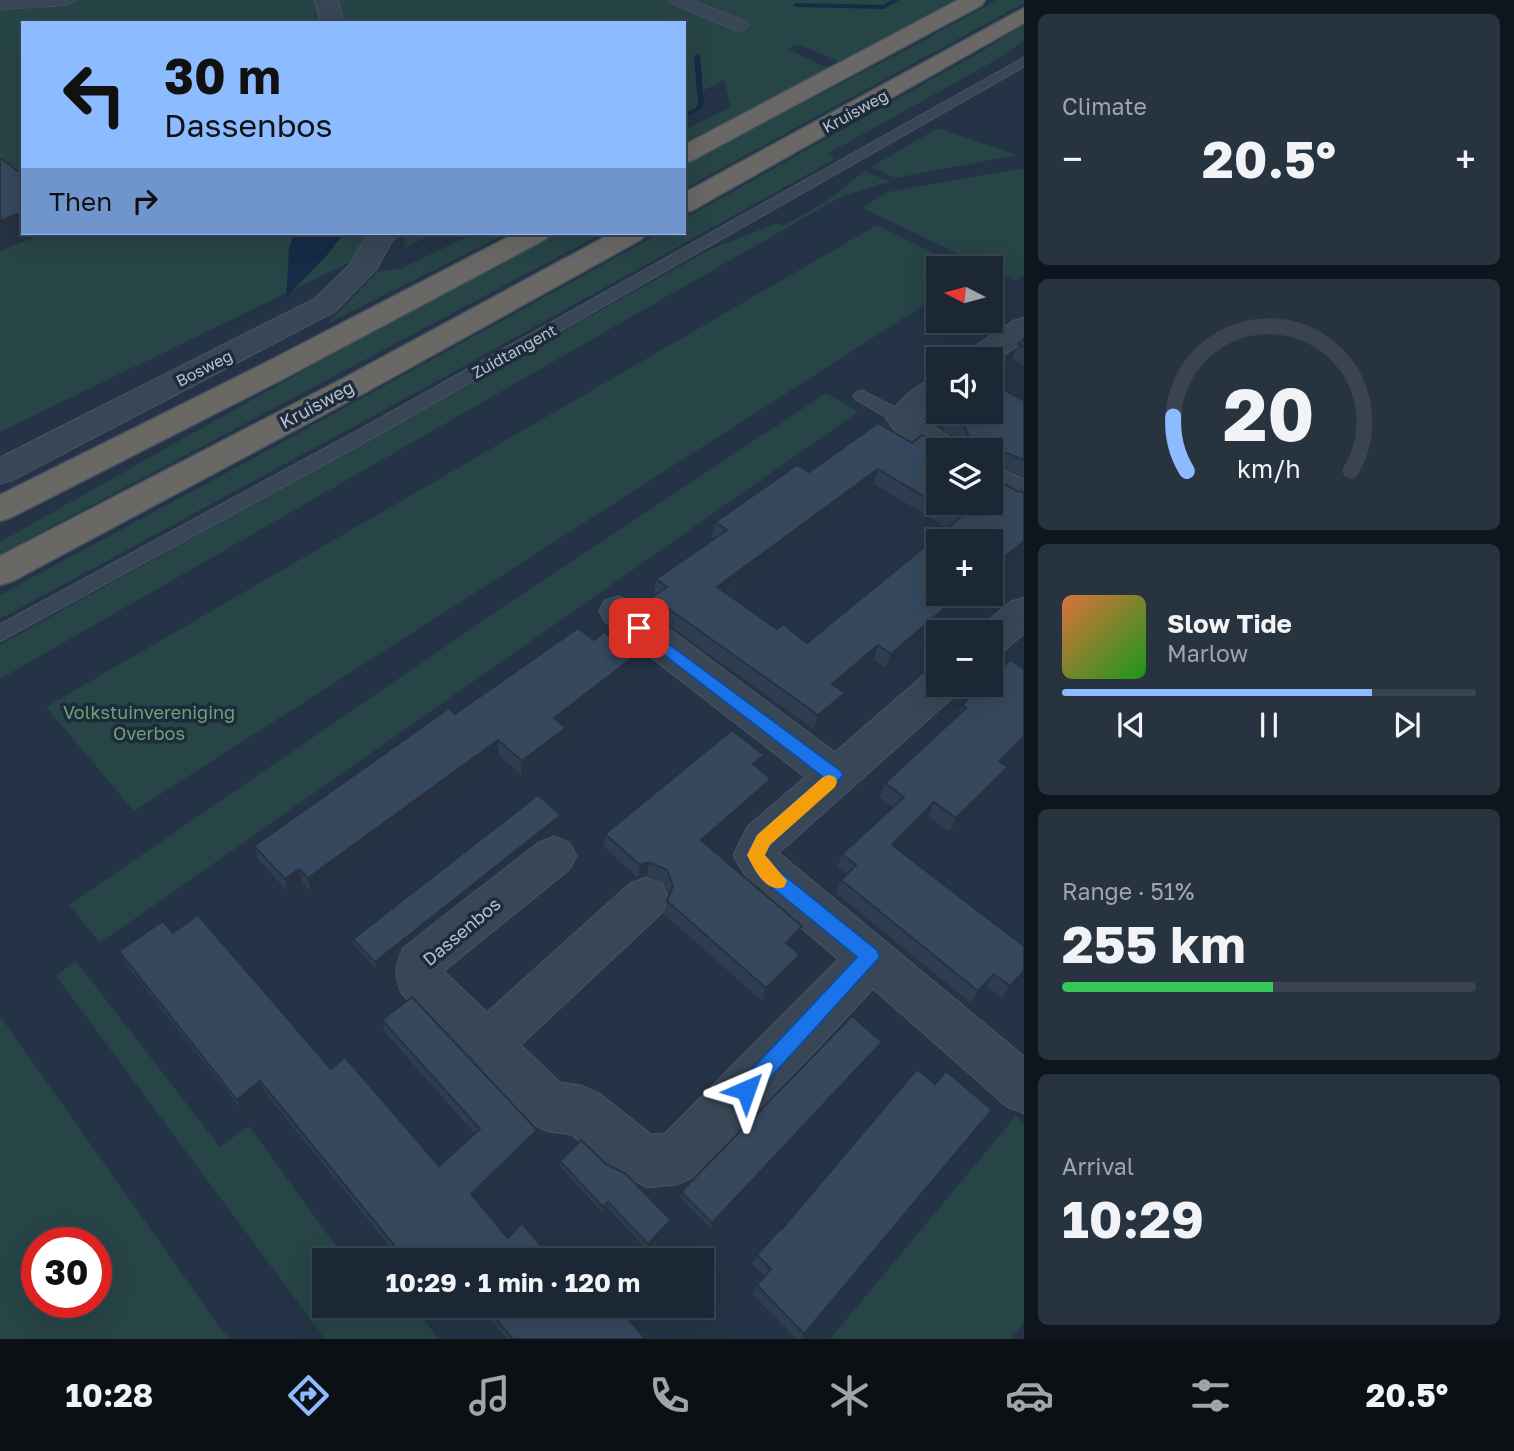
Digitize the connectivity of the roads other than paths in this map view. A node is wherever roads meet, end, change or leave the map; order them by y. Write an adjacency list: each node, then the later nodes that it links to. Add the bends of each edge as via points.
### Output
1 (67, 0): 5 (street)
2 (326, 0): 7 (street)
3 (677, 0): 8 (street)
4 (974, 0): 10 (highway)
5 (0, 4)
6 (1024, 14): 11 (highway, Kruisweg)
7 (332, 21)
8 (741, 26)
9 (1024, 61): 29 (lane, Zuidtangent, via 371,432)
10 (686, 154)
11 (686, 203)
12 (381, 235): 21 (street, Bosweg, via 346,288 326,305)
13 (532, 235): 24 (highway)
14 (628, 235): 25 (highway, Kruisweg)
15 (1024, 327): 16 (street)
16 (995, 347)
17 (862, 396): 19 (lane)
18 (926, 397): 19 (street)
19 (903, 418): 20 (street, via 909,428)
20 (926, 438)
21 (0, 472)
22 (1003, 483): 23 (street)
23 (1024, 495)
24 (0, 509)
25 (0, 572)
26 (618, 611): 31 (street)
27 (1024, 612): 28 (street)
28 (1003, 630)
29 (0, 634)
30 (926, 697): 31 (street)
31 (835, 776): 34 (street, via 763,840 756,855 766,872)
32 (554, 856): 35 (street, Dassenbos, via 420,962 418,978)
33 (646, 898): 35 (street)
34 (871, 957): 35 (street, Dassenbos, via 677,1158 648,1161 625,1149 581,1111 548,1106); 36 (street)
35 (487, 1044)
36 (1020, 1078)

